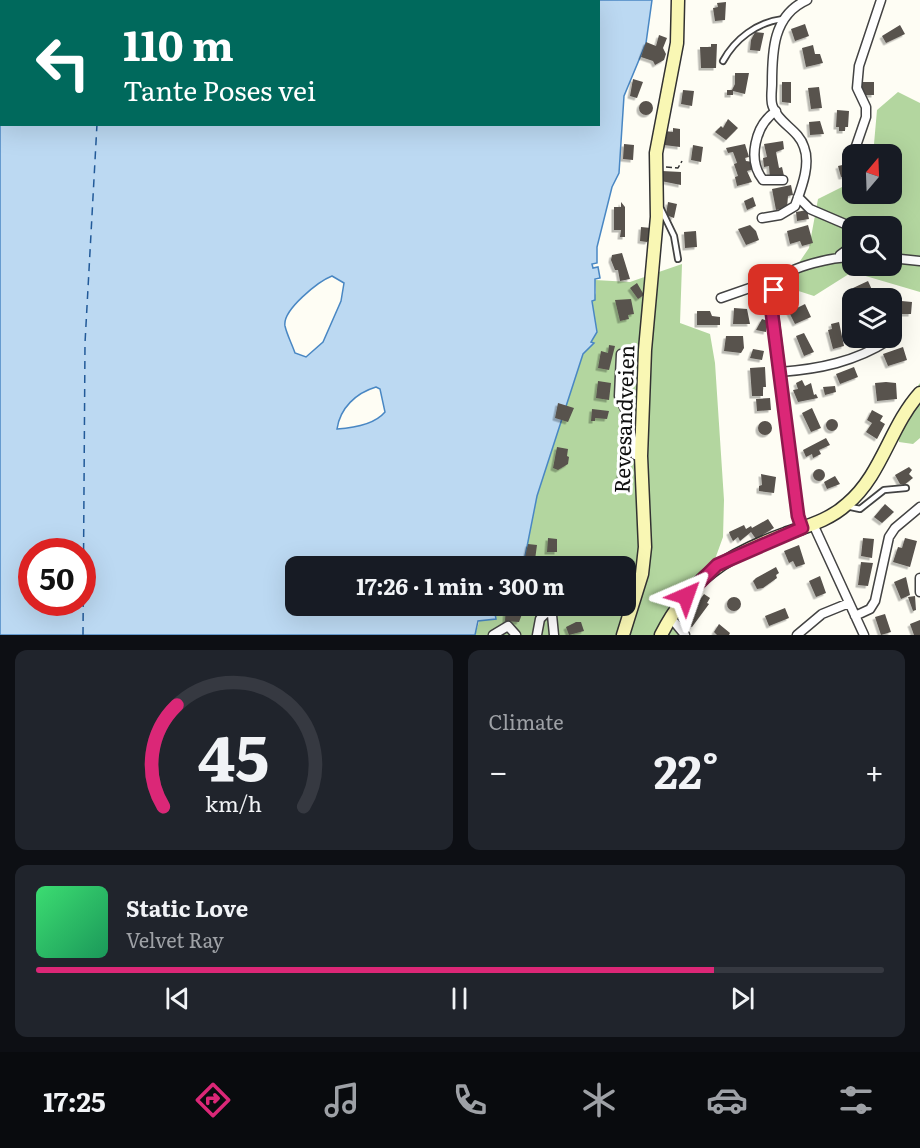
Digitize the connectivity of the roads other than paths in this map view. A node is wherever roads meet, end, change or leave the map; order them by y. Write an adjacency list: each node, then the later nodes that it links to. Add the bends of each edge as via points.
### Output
1 (678, 0): 11 (main road, Revesandveien, via 677,43 659,126)
2 (807, 0): 4 (street)
3 (881, 0): 8 (street, via 859,66 857,88 866,117)
4 (792, 3): 5 (street)
5 (783, 19): 6 (lane, via 742,36); 7 (street, via 773,47)
6 (723, 61)
7 (776, 111): 9 (street, via 757,137 755,157 763,180); 10 (street, via 805,147 805,174)
8 (857, 144)
9 (783, 180)
10 (798, 197): 12 (street, via 790,211); 13 (street, via 810,209)
11 (657, 201): 17 (lane, Revesandveien, via 674,236); 26 (main road, Revesandveien)
12 (762, 218)
13 (842, 223)
14 (842, 253): 15 (street)
15 (837, 257): 16 (street); 20 (street, via 786,275)
16 (842, 257)
17 (678, 259)
18 (902, 259): 19 (street)
19 (920, 261)
20 (776, 283): 21 (street, via 767,282); 24 (street, via 772,314)
21 (721, 298)
22 (874, 348): 24 (street, via 826,366)
23 (621, 354): 26 (street, via 619,396 628,416 635,455)
24 (780, 372): 30 (street, via 798,516)
25 (920, 393): 28 (main road, via 866,483)
26 (641, 456): 40 (main road, Revesandveien, via 645,547 642,574)
27 (906, 488): 28 (lane, via 884,490 860,509)
28 (846, 506): 30 (main road)
29 (920, 507): 34 (street, via 889,537 875,601 870,609)
30 (808, 526): 33 (street); 35 (main road, via 717,565 693,587)
31 (920, 578): 32 (street)
32 (920, 592)
33 (849, 603): 34 (street); 42 (street, via 822,614)
34 (855, 616): 43 (street)
35 (668, 629): 41 (street)
36 (493, 635): 37 (street, via 508,626)
37 (516, 635)
38 (537, 635): 39 (street, via 540,619 547,612 552,615)
39 (554, 635)
40 (623, 635)
41 (685, 635)
42 (797, 635)
43 (864, 635)

